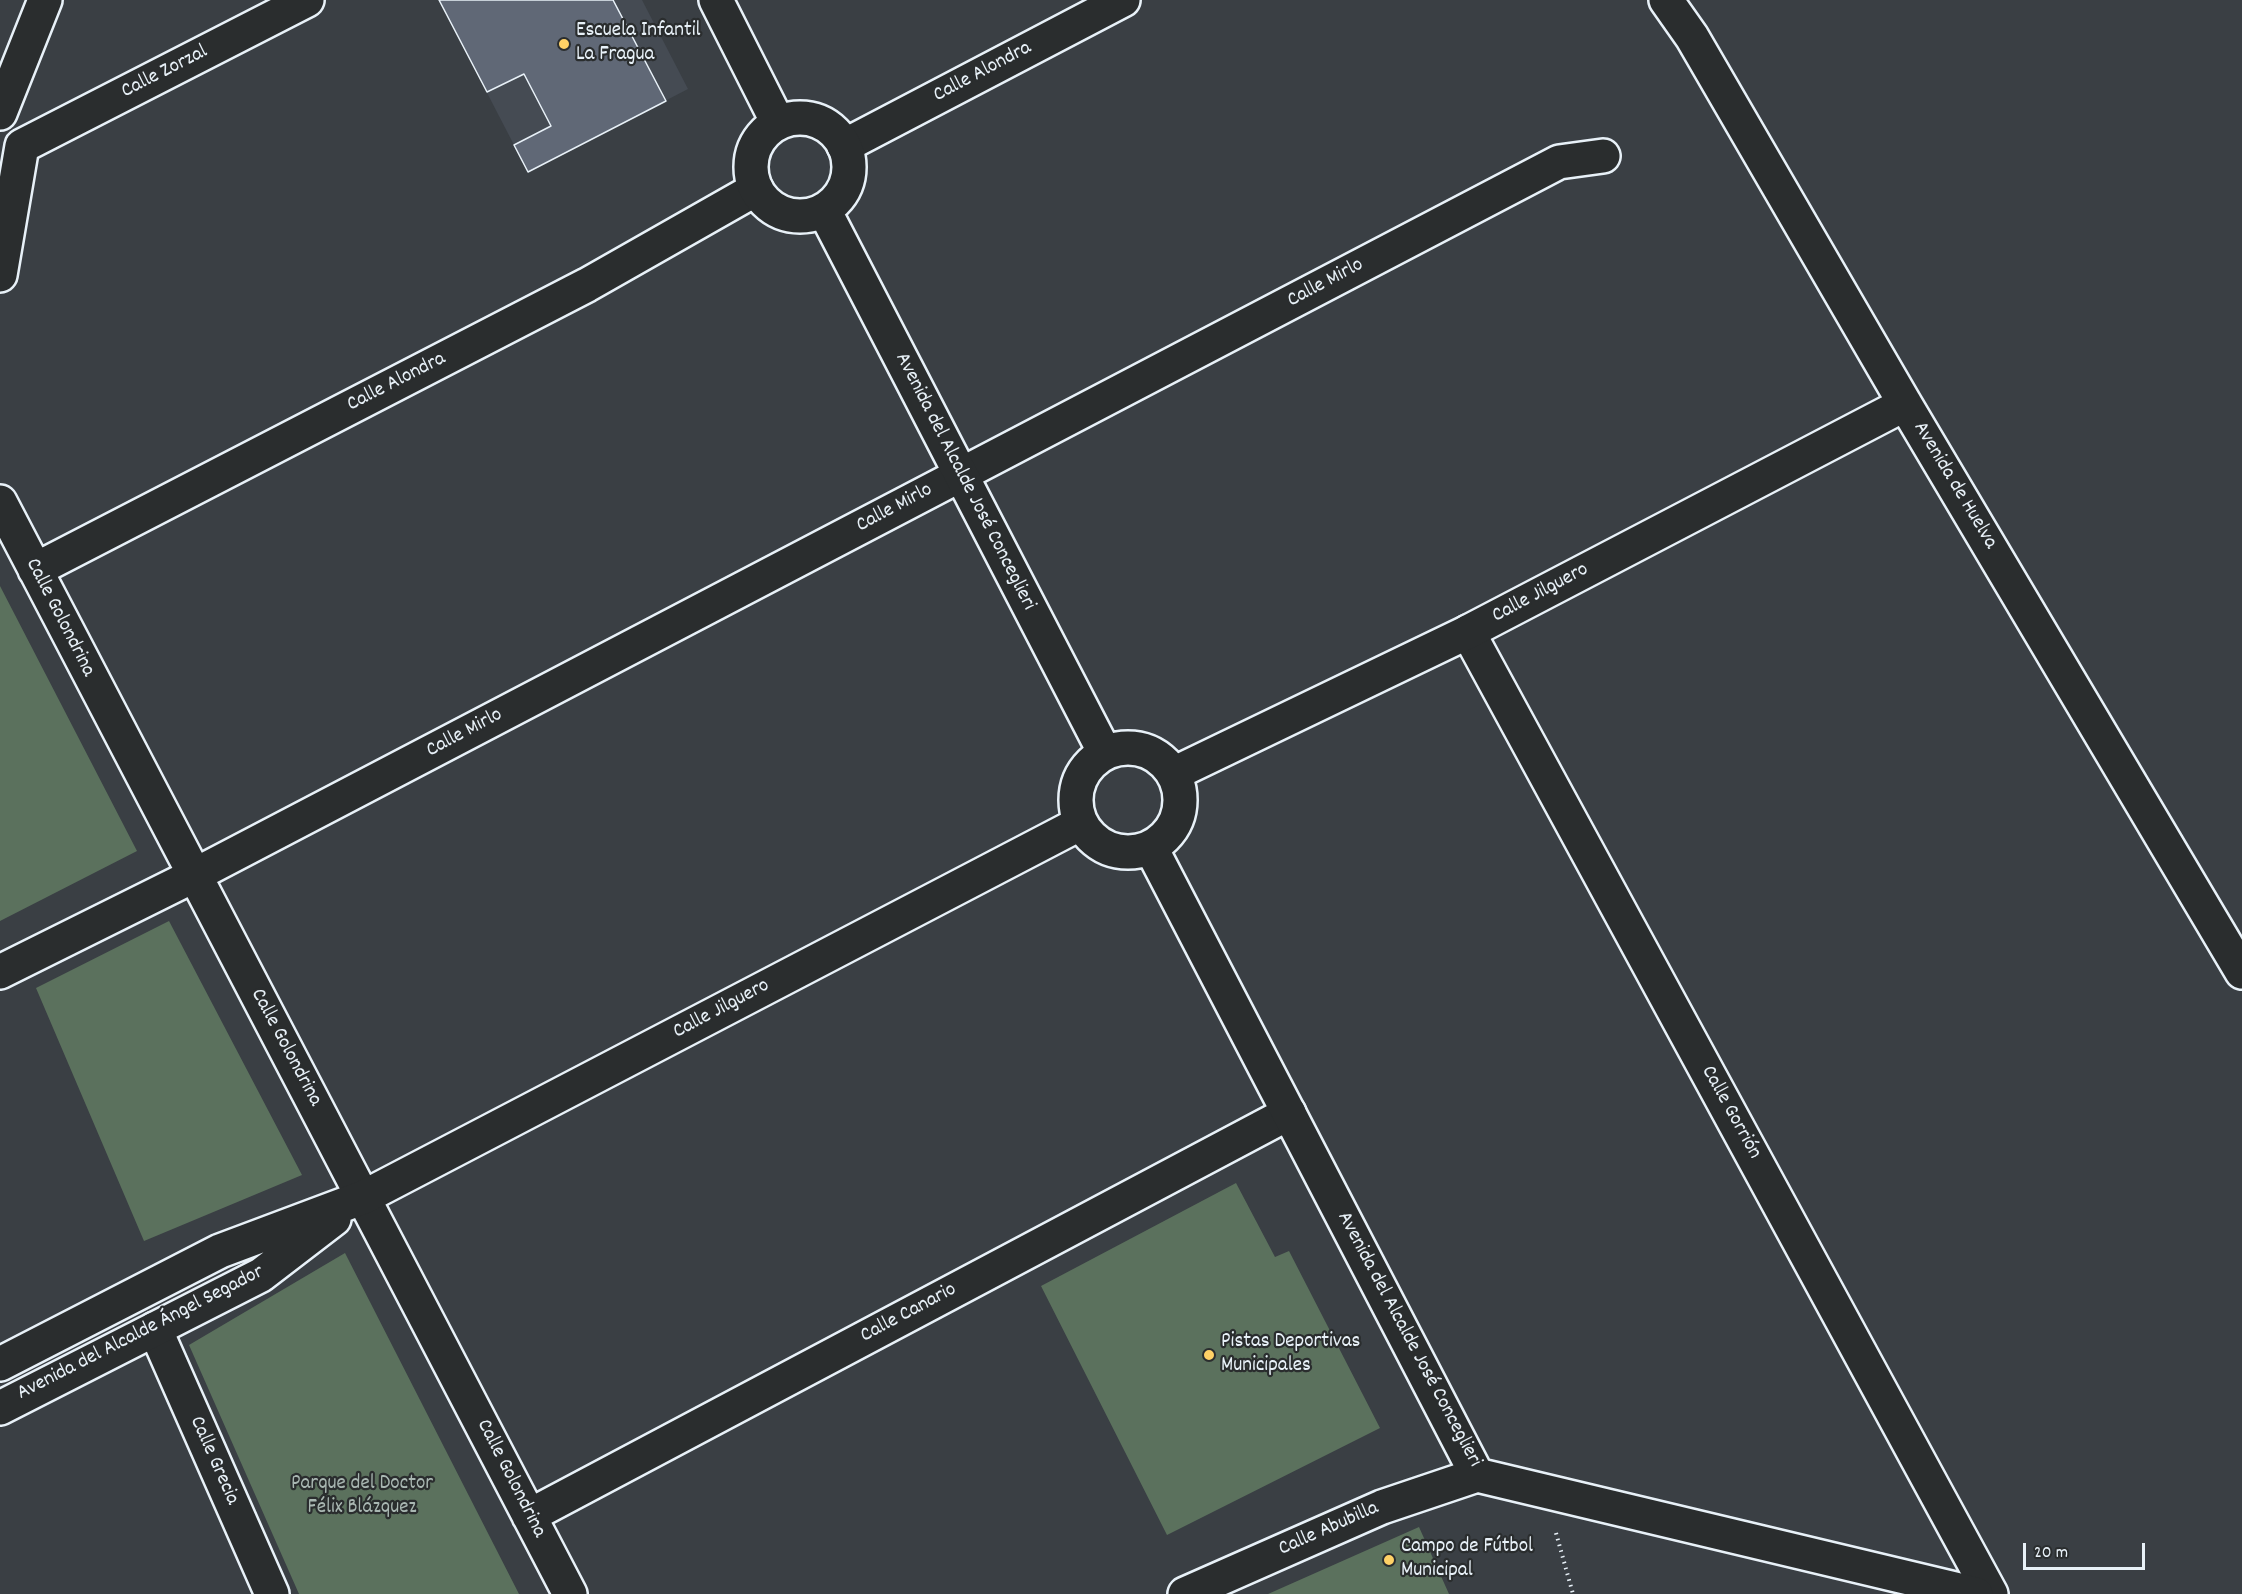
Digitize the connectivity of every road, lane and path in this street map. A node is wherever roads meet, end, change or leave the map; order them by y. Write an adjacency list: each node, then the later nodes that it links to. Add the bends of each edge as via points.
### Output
1 (45, 0): 6 (street)
2 (307, 0): 12 (street, Calle Zorzal, via 22,146)
3 (716, 0): 7 (street)
4 (1123, 0): 8 (street, Calle Alondra)
5 (1666, 0): 13 (street, Avenida de Huelva, via 1692,38)
6 (0, 113)
7 (778, 123): 8 (street, via 793,119 816,122 835,134); 10 (street, via 763,135 753,151 751,170)
8 (844, 146): 11 (street, via 848,175 836,201)
9 (1603, 156): 14 (street, Calle Mirlo, via 1559,162)
10 (756, 189): 11 (street, via 778,212 809,216); 16 (street, Calle Alondra, via 587,285)
11 (824, 210): 14 (street, Avenida del Alcalde José Conceglieri)
12 (0, 275)
13 (1905, 404): 17 (street, Calle Jilguero); 24 (street, Avenida de Huelva)
14 (961, 474): 18 (street, Avenida del Alcalde José Conceglieri); 22 (street, Calle Mirlo)
15 (0, 502): 16 (street, Calle Golondrina)
16 (35, 570): 22 (street, Calle Golondrina)
17 (1468, 632): 19 (street, Calle Jilguero); 38 (street, Calle Gorrión)
18 (1105, 753): 19 (street, via 1130,748 1143,751 1160,760); 20 (street, via 1081,776 1076,791)
19 (1173, 774): 21 (street, via 1179,790 1174,824 1165,838)
20 (1081, 824): 21 (street, via 1103,847 1119,852); 26 (street, Calle Jilguero)
21 (1151, 848): 25 (street, Avenida del Alcalde José Conceglieri)
22 (193, 876): 23 (street, Calle Mirlo); 26 (street, Calle Golondrina)
23 (0, 972)
24 (2242, 972)
25 (1289, 1113): 30 (street, Avenida del Alcalde José Conceglieri); 32 (street, Calle Canario)
26 (364, 1197): 27 (street, Avenida del Alcalde Ángel Segador, via 261,1275); 28 (street, Avenida del Alcalde Ángel Segador, via 220,1251); 32 (street, Calle Golondrina)
27 (155, 1329): 29 (street, Avenida del Alcalde Ángel Segador); 33 (street, Calle Grecia)
28 (0, 1364)
29 (0, 1408)
30 (1477, 1475): 31 (street, Avenida del Alcalde José Conceglieri); 35 (street, Calle Abubilla, via 1382,1507)
31 (1544, 1491): 36 (path); 37 (street, Avenida del Alcalde José Conceglieri)
32 (529, 1516): 34 (street, Calle Golondrina)
33 (272, 1594)
34 (570, 1594)
35 (1185, 1594)
36 (1573, 1594)
37 (1976, 1594)
38 (1991, 1594)

